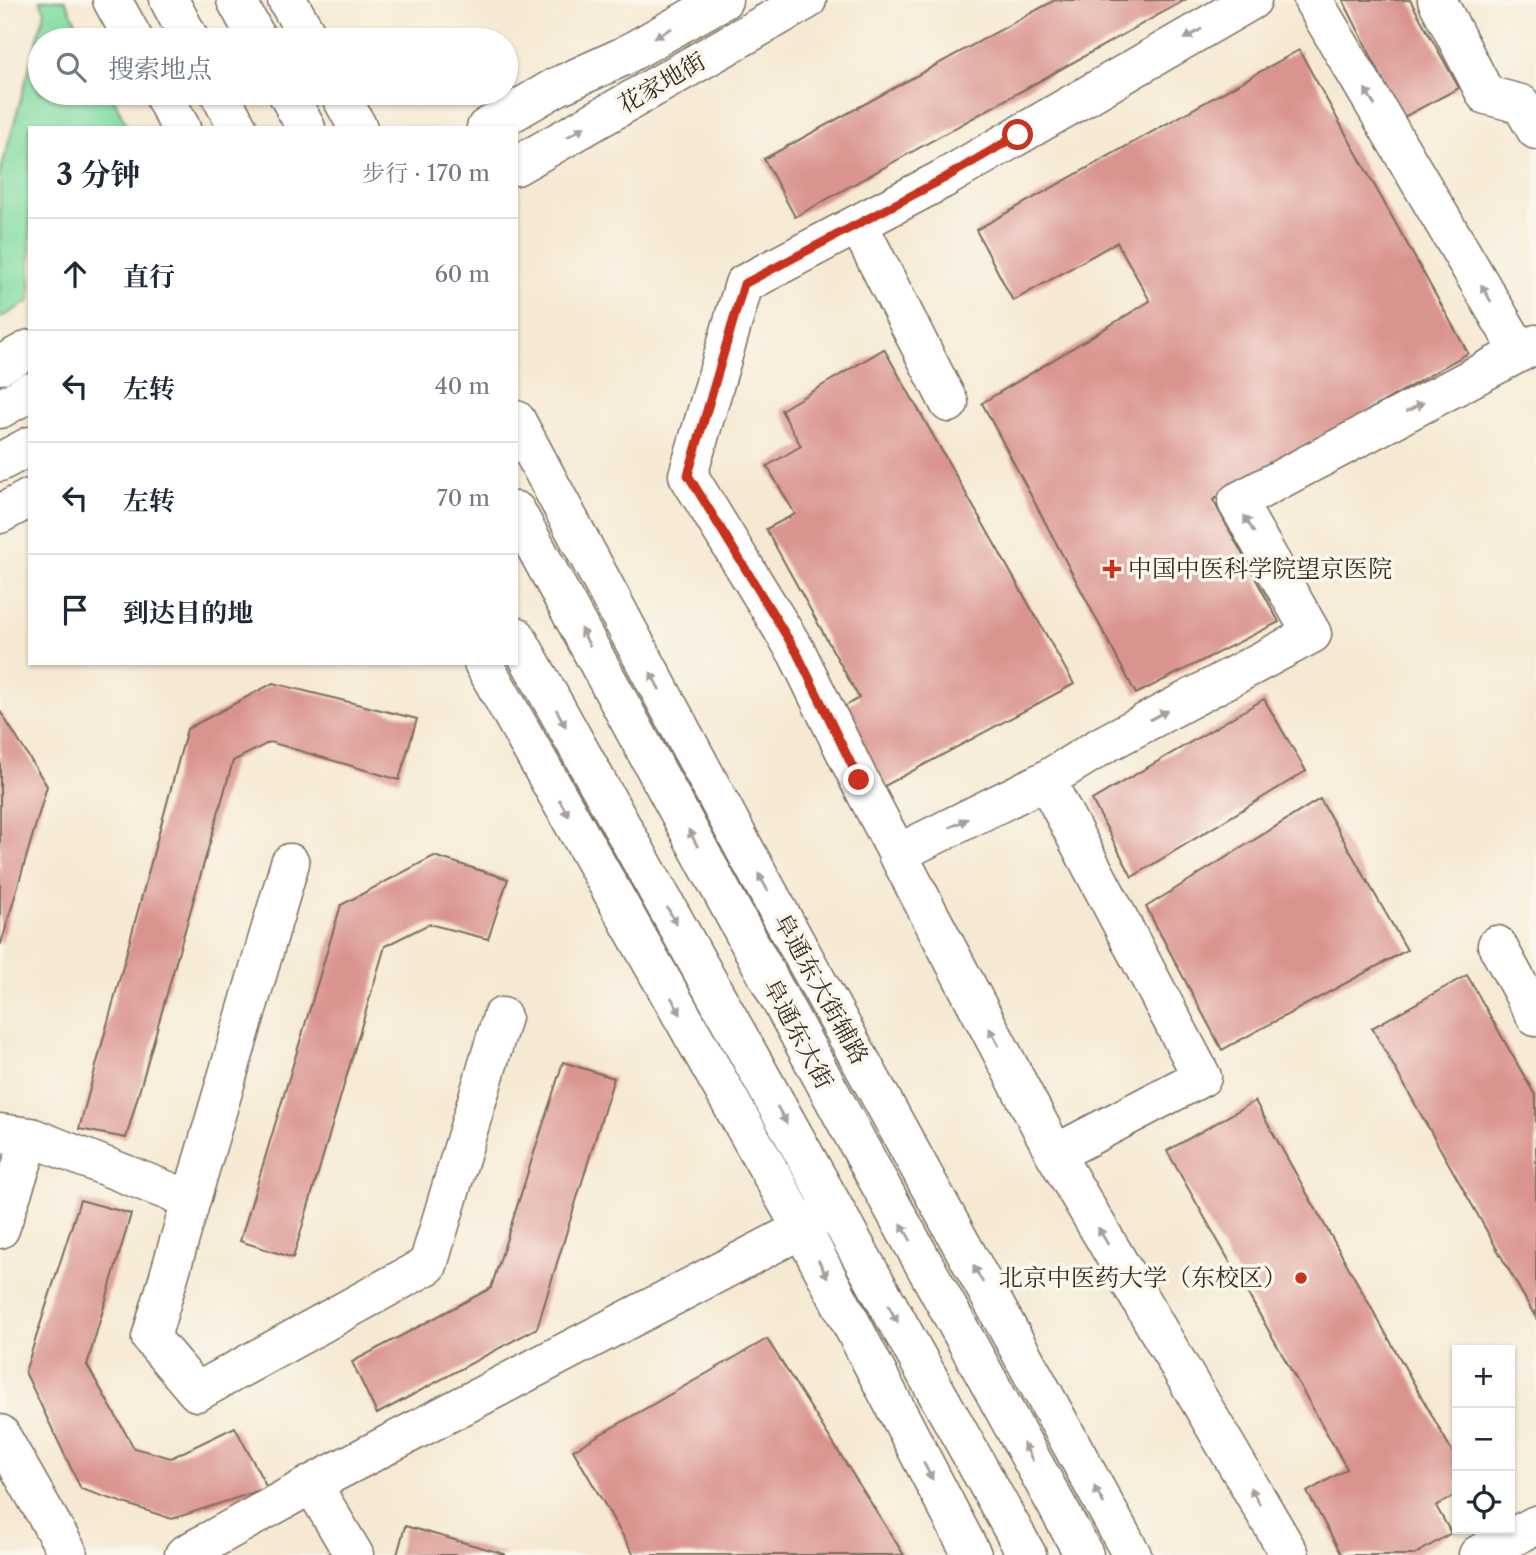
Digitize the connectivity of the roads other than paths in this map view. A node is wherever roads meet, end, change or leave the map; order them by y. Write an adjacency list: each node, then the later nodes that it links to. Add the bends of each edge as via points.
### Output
1 (112, 0): 10 (street)
2 (169, 0): 11 (street)
3 (236, 0): 12 (street)
4 (287, 0): 13 (street)
5 (723, 0): 22 (street, 花家地街, one-way to 22)
6 (807, 0): 24 (street, 花家地街, one-way to 6)
7 (1252, 0): 25 (street, one-way to 25)
8 (1313, 0): 26 (street, one-way to 8)
9 (1437, 0): 23 (street, via 1486,95 1521,104)
10 (127, 28)
11 (184, 28)
12 (251, 28)
13 (303, 28)
14 (169, 105): 18 (street)
15 (226, 105): 19 (street)
16 (294, 105): 20 (street)
17 (346, 105): 21 (street)
18 (180, 126)
19 (237, 126)
20 (305, 126)
21 (357, 126)
22 (489, 126)
23 (1536, 130)
24 (518, 165)
25 (858, 224): 30 (street); 41 (street, via 744,284 688,475 797,653)
26 (1528, 348): 40 (street, one-way to 26, via 1312,634 1237,502)
27 (28, 350): 28 (street)
28 (0, 365)
29 (28, 394): 31 (street)
30 (949, 402)
31 (0, 409)
32 (518, 424): 61 (street, 阜通东大街辅路, one-way to 32, via 745,850)
33 (28, 447): 34 (street)
34 (0, 462)
35 (28, 499): 36 (street)
36 (0, 514)
37 (518, 515): 60 (street, 阜通东大街, one-way to 37)
38 (518, 640): 49 (street, one-way to 49)
39 (484, 665): 51 (street, one-way to 51)
40 (1046, 780): 41 (street, one-way to 40); 47 (street, via 1202,1077)
41 (897, 854): 47 (street, one-way to 41)
42 (290, 863): 48 (street)
43 (1497, 945): 45 (street)
44 (502, 1017): 48 (street, via 428,1265 197,1392 151,1338)
45 (1536, 1017)
46 (15, 1135): 48 (street); 50 (street)
47 (1055, 1154): 62 (street, one-way to 47)
48 (191, 1200)
49 (833, 1206): 51 (street); 59 (street, one-way to 59)
50 (0, 1229)
51 (802, 1229): 53 (street); 58 (street, one-way to 58)
52 (0, 1434): 55 (street)
53 (312, 1484): 56 (street); 57 (street)
54 (1536, 1525): 63 (street)
55 (69, 1555)
56 (184, 1555)
57 (354, 1555)
58 (972, 1555)
59 (1027, 1555)
60 (1084, 1555)
61 (1132, 1555)
62 (1290, 1555)
63 (1478, 1555)

